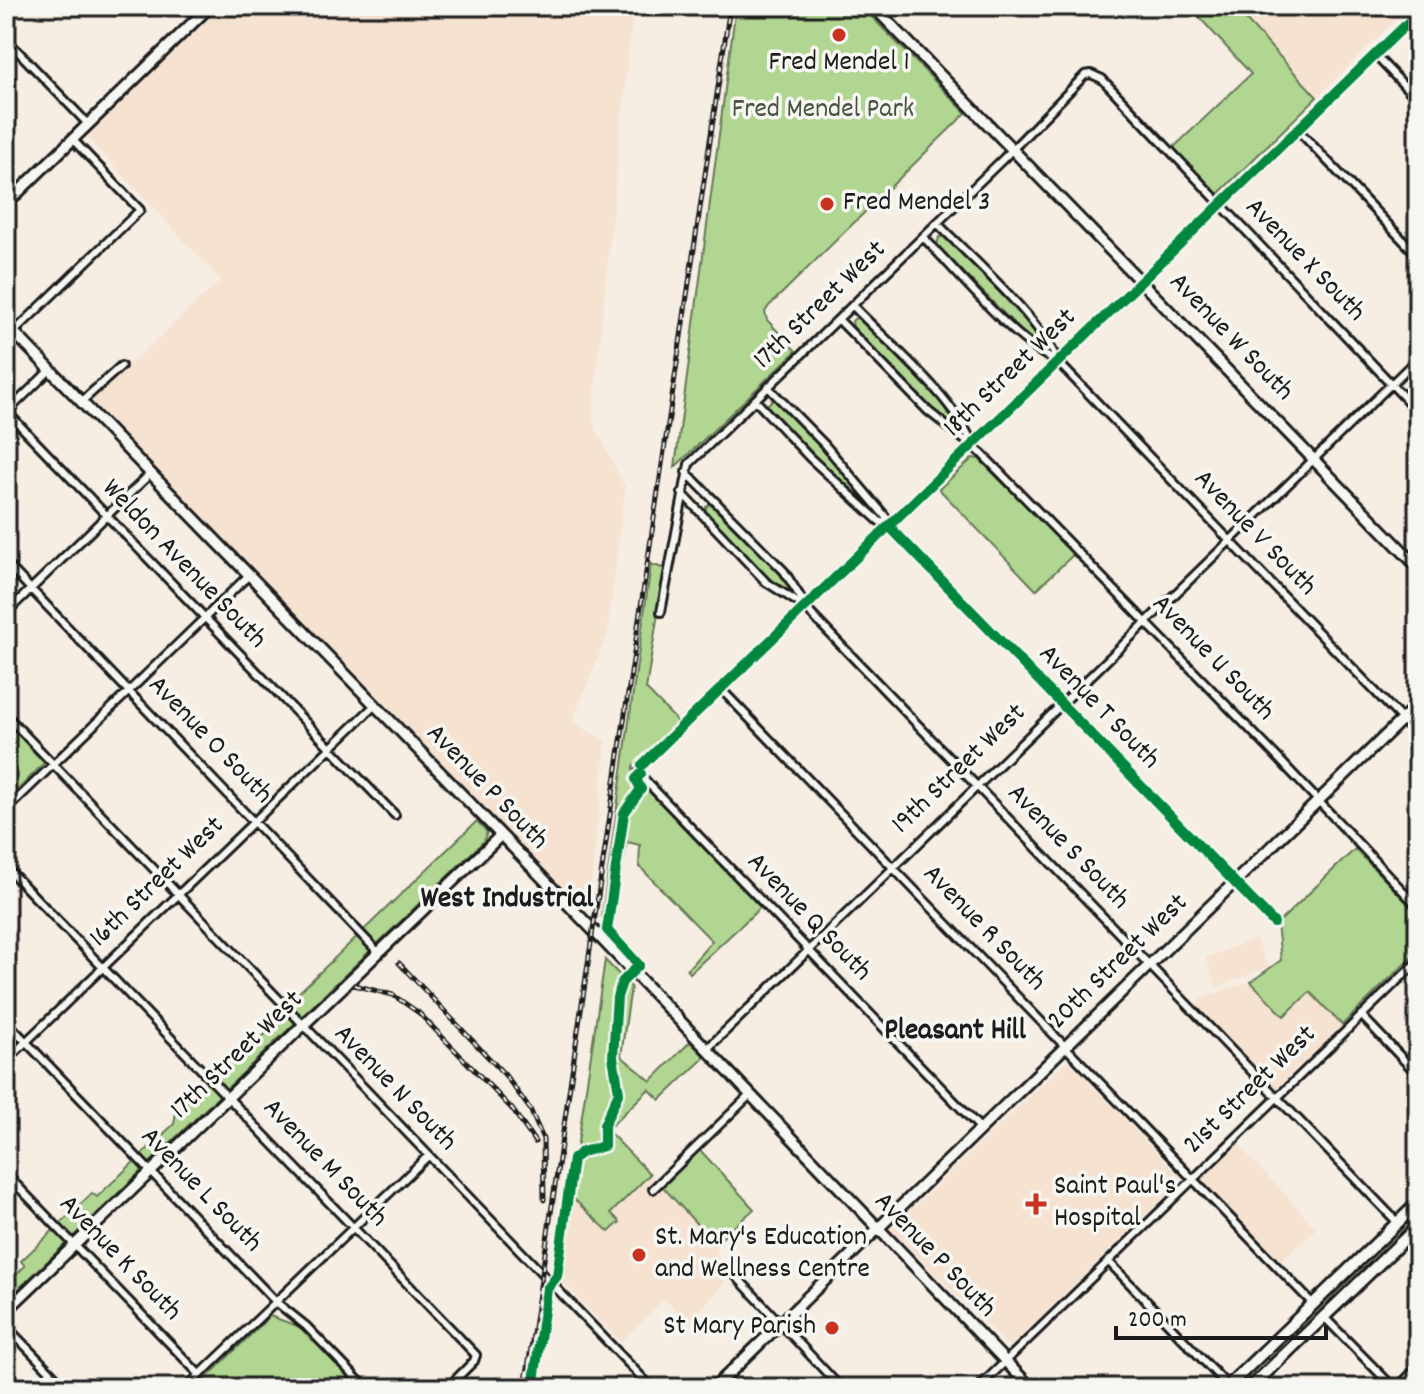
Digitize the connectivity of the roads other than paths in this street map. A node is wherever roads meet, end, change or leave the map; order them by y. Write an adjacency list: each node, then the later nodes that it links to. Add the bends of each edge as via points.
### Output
1 (210, 6): 8 (main road)
2 (873, 6): 11 (main road, Avenue W South)
3 (1418, 13): 5 (street, 18th Street West)
4 (6, 39): 8 (street)
5 (1375, 55): 7 (street); 9 (street, 18th Street West)
6 (1091, 74): 11 (street, 17th Street West); 15 (street, Avenue X South, via 1102,79)
7 (1418, 100)
8 (88, 124): 10 (main road)
9 (1297, 129): 15 (street, 18th Street West); 18 (street)
10 (73, 140): 13 (main road); 22 (street, via 140,210)
11 (1012, 150): 16 (street, 17th Street West); 19 (main road, Avenue W South)
12 (6, 182): 13 (street)
13 (17, 194): 14 (main road)
14 (6, 204)
15 (1220, 205): 19 (street, 18th Street West); 27 (street, Avenue X South)
16 (937, 223): 17 (street, 17th Street West); 24 (street, Avenue V South, via 1034,323)
17 (923, 237): 20 (street, 17th Street West); 24 (street, Avenue V South, via 1019,335)
18 (1418, 256)
19 (1142, 281): 24 (street, 18th Street West); 34 (main road, Avenue W South)
20 (853, 306): 21 (street, 17th Street West); 33 (street, Avenue U South, via 942,398)
21 (839, 320): 28 (street, 17th Street West); 33 (street, Avenue U South, via 928,411)
22 (10, 328): 26 (main road, Avenue P South)
23 (1418, 358): 27 (street, 19th Street West)
24 (1058, 362): 33 (street, 18th Street West); 42 (street, Avenue V South)
25 (121, 366): 30 (street)
26 (50, 370): 30 (main road, Avenue P South); 31 (street)
27 (1391, 384): 32 (street, Avenue X South); 34 (street, 19th Street West)
28 (768, 387): 29 (street, 17th Street West); 41 (street, Avenue T South, via 824,444)
29 (755, 400): 35 (street, 17th Street West); 41 (street, Avenue T South, via 810,458)
30 (81, 402): 36 (main road, Avenue P South)
31 (6, 412): 40 (street, Weldon Avenue South)
32 (1418, 412)
33 (973, 445): 41 (street, 18th Street West); 51 (street, Avenue U South)
34 (1314, 459): 42 (street, 19th Street West); 44 (main road, Avenue W South)
35 (686, 472): 37 (street, 17th Street West); 38 (street, Avenue S South)
36 (150, 474): 40 (street); 45 (main road, Avenue P South)
37 (682, 493): 39 (street, Avenue S South); 48 (street, 17th Street West)
38 (708, 495): 39 (street); 47 (street, Avenue S South, via 784,571)
39 (695, 506): 47 (street, Avenue S South, via 766,582)
40 (106, 516): 46 (street); 50 (street, Weldon Avenue South)
41 (889, 526): 47 (street, 18th Street West); 56 (street, Avenue T South)
42 (1230, 540): 51 (street, 19th Street West); 58 (street, Avenue V South)
43 (6, 563): 46 (street, Avenue O South)
44 (1418, 567)
45 (249, 575): 50 (street); 55 (main road, Avenue P South)
46 (30, 589): 49 (street); 53 (street, Avenue O South)
47 (805, 607): 52 (street, 18th Street West); 63 (street, Avenue S South)
48 (661, 612)
49 (6, 613)
50 (204, 618): 53 (street); 60 (street, Weldon Avenue South)
51 (1145, 623): 56 (street, 19th Street West); 64 (street, Avenue U South)
52 (721, 689): 62 (street, 18th Street West); 70 (street, Avenue R South)
53 (129, 690): 61 (street); 67 (street, Avenue O South)
54 (1418, 704): 58 (main road, 20th Street West)
55 (375, 705): 60 (street, 16th Street West); 68 (main road, Avenue P South)
56 (1061, 705): 63 (street, 19th Street West); 71 (street, Avenue T South)
57 (6, 715): 61 (street, Avenue N South)
58 (1402, 720): 59 (street, Avenue V South); 64 (main road, 20th Street West)
59 (1418, 736)
60 (329, 748): 66 (street, Weldon Avenue South); 67 (street, 16th Street West)
61 (53, 764): 65 (street); 72 (street, Avenue N South)
62 (640, 771): 75 (street, Avenue Q South)
63 (977, 786): 70 (street, 19th Street West); 78 (street, Avenue S South)
64 (1318, 801): 71 (main road, 20th Street West); 73 (street, Avenue U South)
65 (6, 810)
66 (395, 815)
67 (254, 821): 72 (street, 16th Street West); 76 (street, Avenue O South)
68 (501, 835): 76 (main road, 17th Street West); 85 (main road, Avenue P South)
69 (6, 867): 79 (street, Avenue M South)
70 (893, 868): 75 (street, 19th Street West); 84 (street, Avenue R South)
71 (1234, 883): 74 (street, Avenue T South); 78 (main road, 20th Street West)
72 (178, 894): 79 (street, 16th Street West); 82 (street, Avenue N South)
73 (1418, 907)
74 (1274, 923)
75 (809, 949): 85 (street, 19th Street West); 91 (street, Avenue Q South)
76 (378, 952): 82 (main road, 17th Street West)
77 (1418, 961): 80 (street, 21st Street West)
78 (1149, 964): 84 (main road, 20th Street West); 90 (street, Avenue S South)
79 (102, 967): 83 (street, 16th Street West); 89 (street, Avenue M South)
80 (1361, 1015): 87 (street); 90 (street, 21st Street West)
81 (6, 1021): 83 (street, Avenue L South)
82 (303, 1024): 89 (main road, 17th Street West); 92 (street, Avenue N South)
83 (26, 1041): 86 (street, 16th Street West); 93 (street, Avenue L South)
84 (1065, 1046): 91 (main road, 20th Street West); 95 (street, Avenue R South)
85 (707, 1049): 88 (main road, Avenue P South)
86 (6, 1061)
87 (1418, 1075)
88 (750, 1095): 96 (street); 101 (main road, Avenue P South)
89 (228, 1096): 93 (main road, 17th Street West); 100 (street, Avenue M South)
90 (1277, 1097): 95 (street, 21st Street West); 98 (street, Avenue S South)
91 (981, 1129): 101 (main road, 20th Street West)
92 (428, 1156): 100 (street); 121 (street, Avenue N South)
93 (150, 1171): 104 (main road, 17th Street West); 107 (street, Avenue L South)
94 (6, 1174): 104 (street, Avenue K South)
95 (1193, 1179): 105 (street, 21st Street West); 108 (street, Avenue R South)
96 (653, 1189)
97 (1418, 1203): 98 (main road)
98 (1398, 1223): 108 (main road)
99 (1418, 1226): 102 (main road)
100 (354, 1228): 107 (street); 120 (street, Avenue M South, via 476,1355)
101 (878, 1229): 111 (main road, 20th Street West); 113 (main road, Avenue P South)
102 (1409, 1235): 103 (street); 110 (main road)
103 (1418, 1244)
104 (74, 1245): 109 (main road, 17th Street West); 115 (street, Avenue K South)
105 (1109, 1262): 113 (street, 21st Street West); 116 (street)
106 (734, 1274): 111 (street)
107 (276, 1302): 115 (street); 119 (street, Avenue L South)
108 (1313, 1304): 116 (main road)
109 (6, 1311)
110 (1324, 1317): 126 (main road); 127 (street)
111 (780, 1325): 122 (main road, 20th Street West); 123 (street)
112 (6, 1326): 117 (street)
113 (1006, 1362): 124 (street, 21st Street West); 125 (main road, Avenue P South)
114 (1418, 1367): 127 (street)
115 (200, 1375): 118 (street)
116 (1227, 1387)
117 (66, 1388)
118 (186, 1388)
119 (366, 1388)
120 (447, 1388)
121 (652, 1388)
122 (714, 1388)
123 (841, 1388)
124 (978, 1388)
125 (1031, 1388)
126 (1250, 1388)
127 (1395, 1388)

